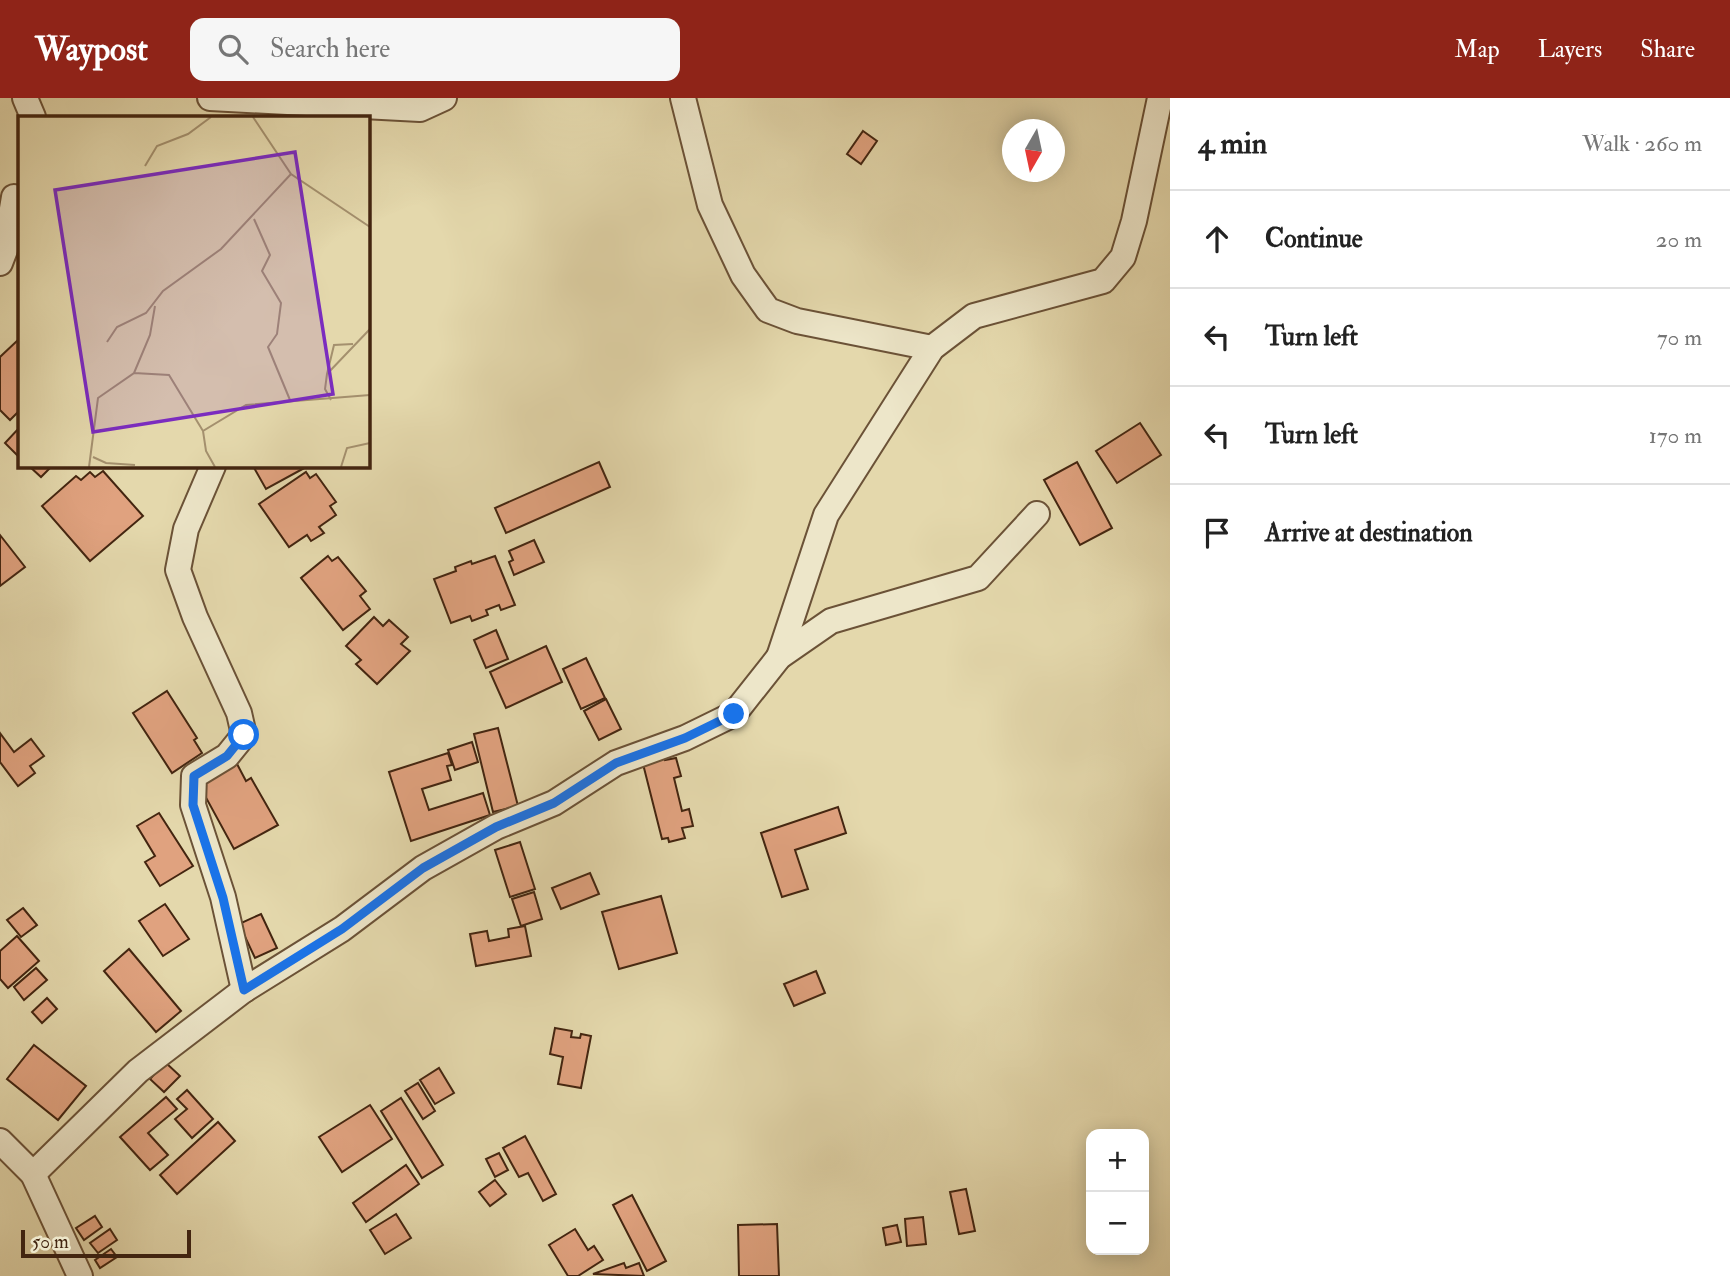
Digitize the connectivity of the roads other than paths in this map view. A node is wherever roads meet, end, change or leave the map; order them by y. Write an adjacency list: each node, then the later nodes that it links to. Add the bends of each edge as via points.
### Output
1 (25, 98): 6 (street)
2 (210, 98): 3 (street, via 420,108); 7 (street)
3 (444, 98)
4 (683, 98): 10 (street, via 710,205 743,275 768,310 797,321)
5 (1160, 98): 10 (street, via 1123,257 1103,281 974,316)
6 (33, 116)
7 (216, 116)
8 (11, 196): 9 (street)
9 (0, 262)
10 (932, 348): 13 (street, via 826,515)
11 (213, 467): 14 (street, via 186,529 178,570 239,713 244,735 227,756 194,776 193,805 223,898)
12 (1037, 514): 13 (street, via 978,578 831,621)
13 (779, 657): 14 (street, via 734,714 616,763 554,803 496,827 423,868 342,929)
14 (244, 990): 16 (street, via 138,1071)
15 (0, 1141): 16 (street)
16 (33, 1174): 17 (street)
17 (80, 1276)

